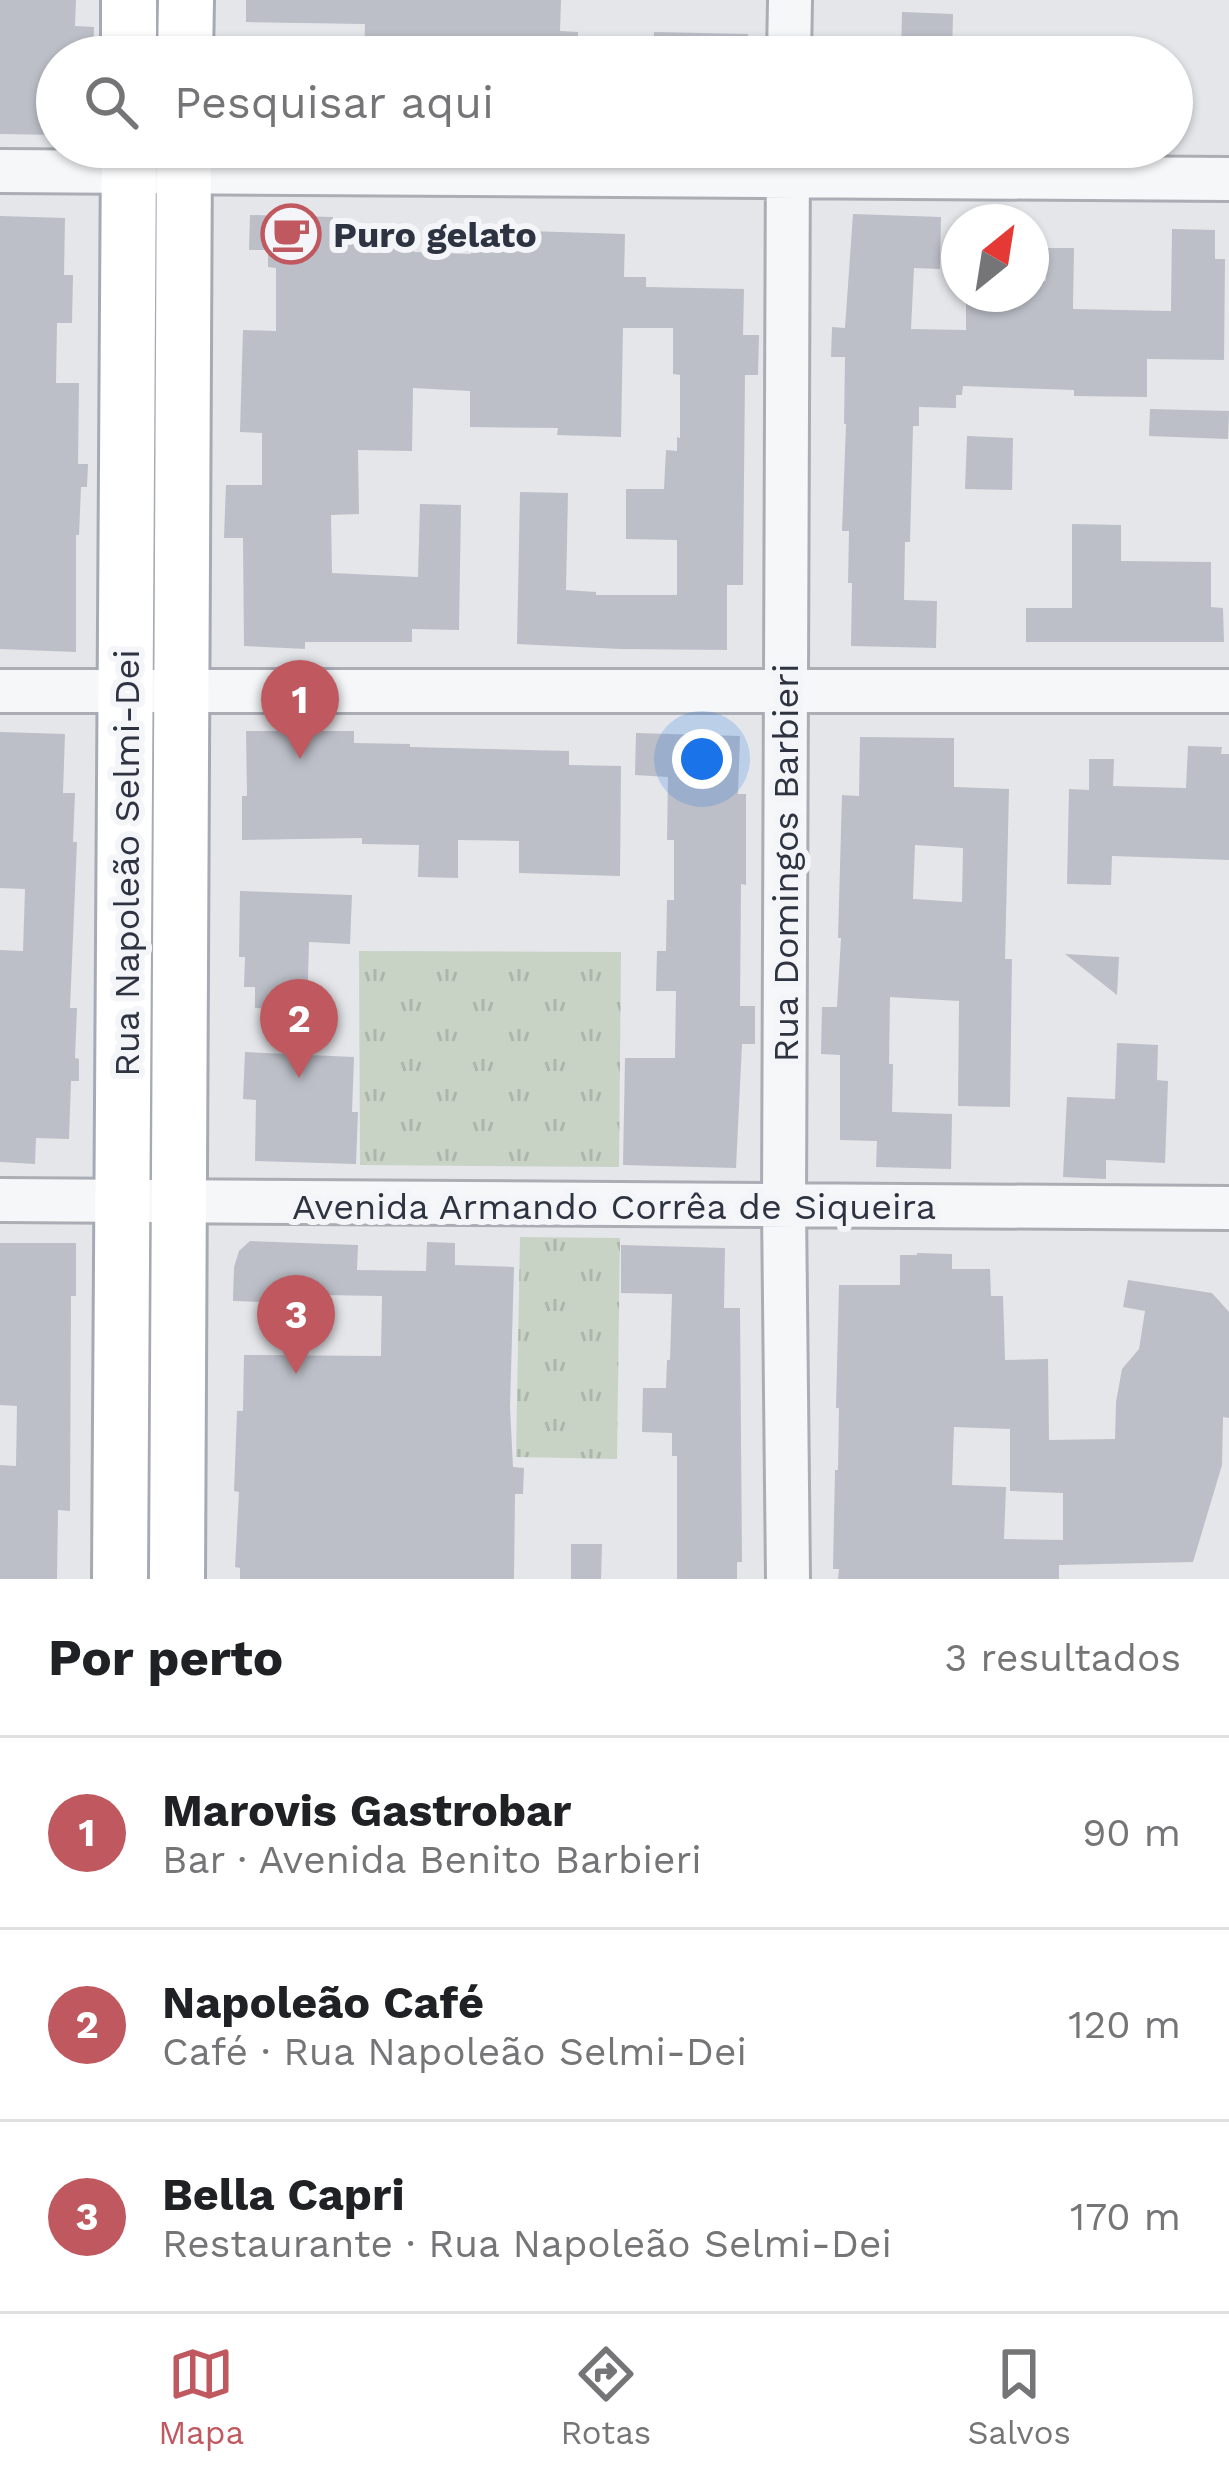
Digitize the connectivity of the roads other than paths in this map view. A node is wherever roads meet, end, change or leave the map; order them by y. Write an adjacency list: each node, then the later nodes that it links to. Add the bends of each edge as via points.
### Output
1 (129, 0): 4 (main road)
2 (185, 0): 5 (main road)
3 (790, 0): 6 (street)
4 (129, 36)
5 (185, 36)
6 (789, 36)
7 (36, 168): 12 (street)
8 (129, 168): 17 (main road, Rua Napoleão Selmi-Dei)
9 (183, 168): 18 (main road, Rua Napoleão Selmi-Dei)
10 (787, 168): 14 (street, Rua Domingos Barbieri)
11 (943, 168): 13 (street)
12 (0, 171)
13 (1229, 179)
14 (786, 690): 16 (street); 18 (street); 22 (street, Rua Domingos Barbieri)
15 (0, 691): 17 (street)
16 (1229, 691)
17 (127, 692): 18 (street); 20 (main road, Rua Napoleão Selmi-Dei)
18 (181, 693): 21 (main road, Rua Napoleão Selmi-Dei)
19 (0, 1200): 20 (street, Avenida Armando Corrêa de Siqueira)
20 (124, 1202): 21 (street, Avenida Armando Corrêa de Siqueira); 24 (main road, Rua Napoleão Selmi-Dei)
21 (177, 1203): 22 (street, Avenida Armando Corrêa de Siqueira); 25 (main road, Rua Napoleão Selmi-Dei)
22 (784, 1207): 23 (street, Avenida Armando Corrêa de Siqueira); 26 (street, Rua Domingos Barbieri)
23 (1229, 1208)
24 (120, 1579)
25 (177, 1579)
26 (788, 1579)

